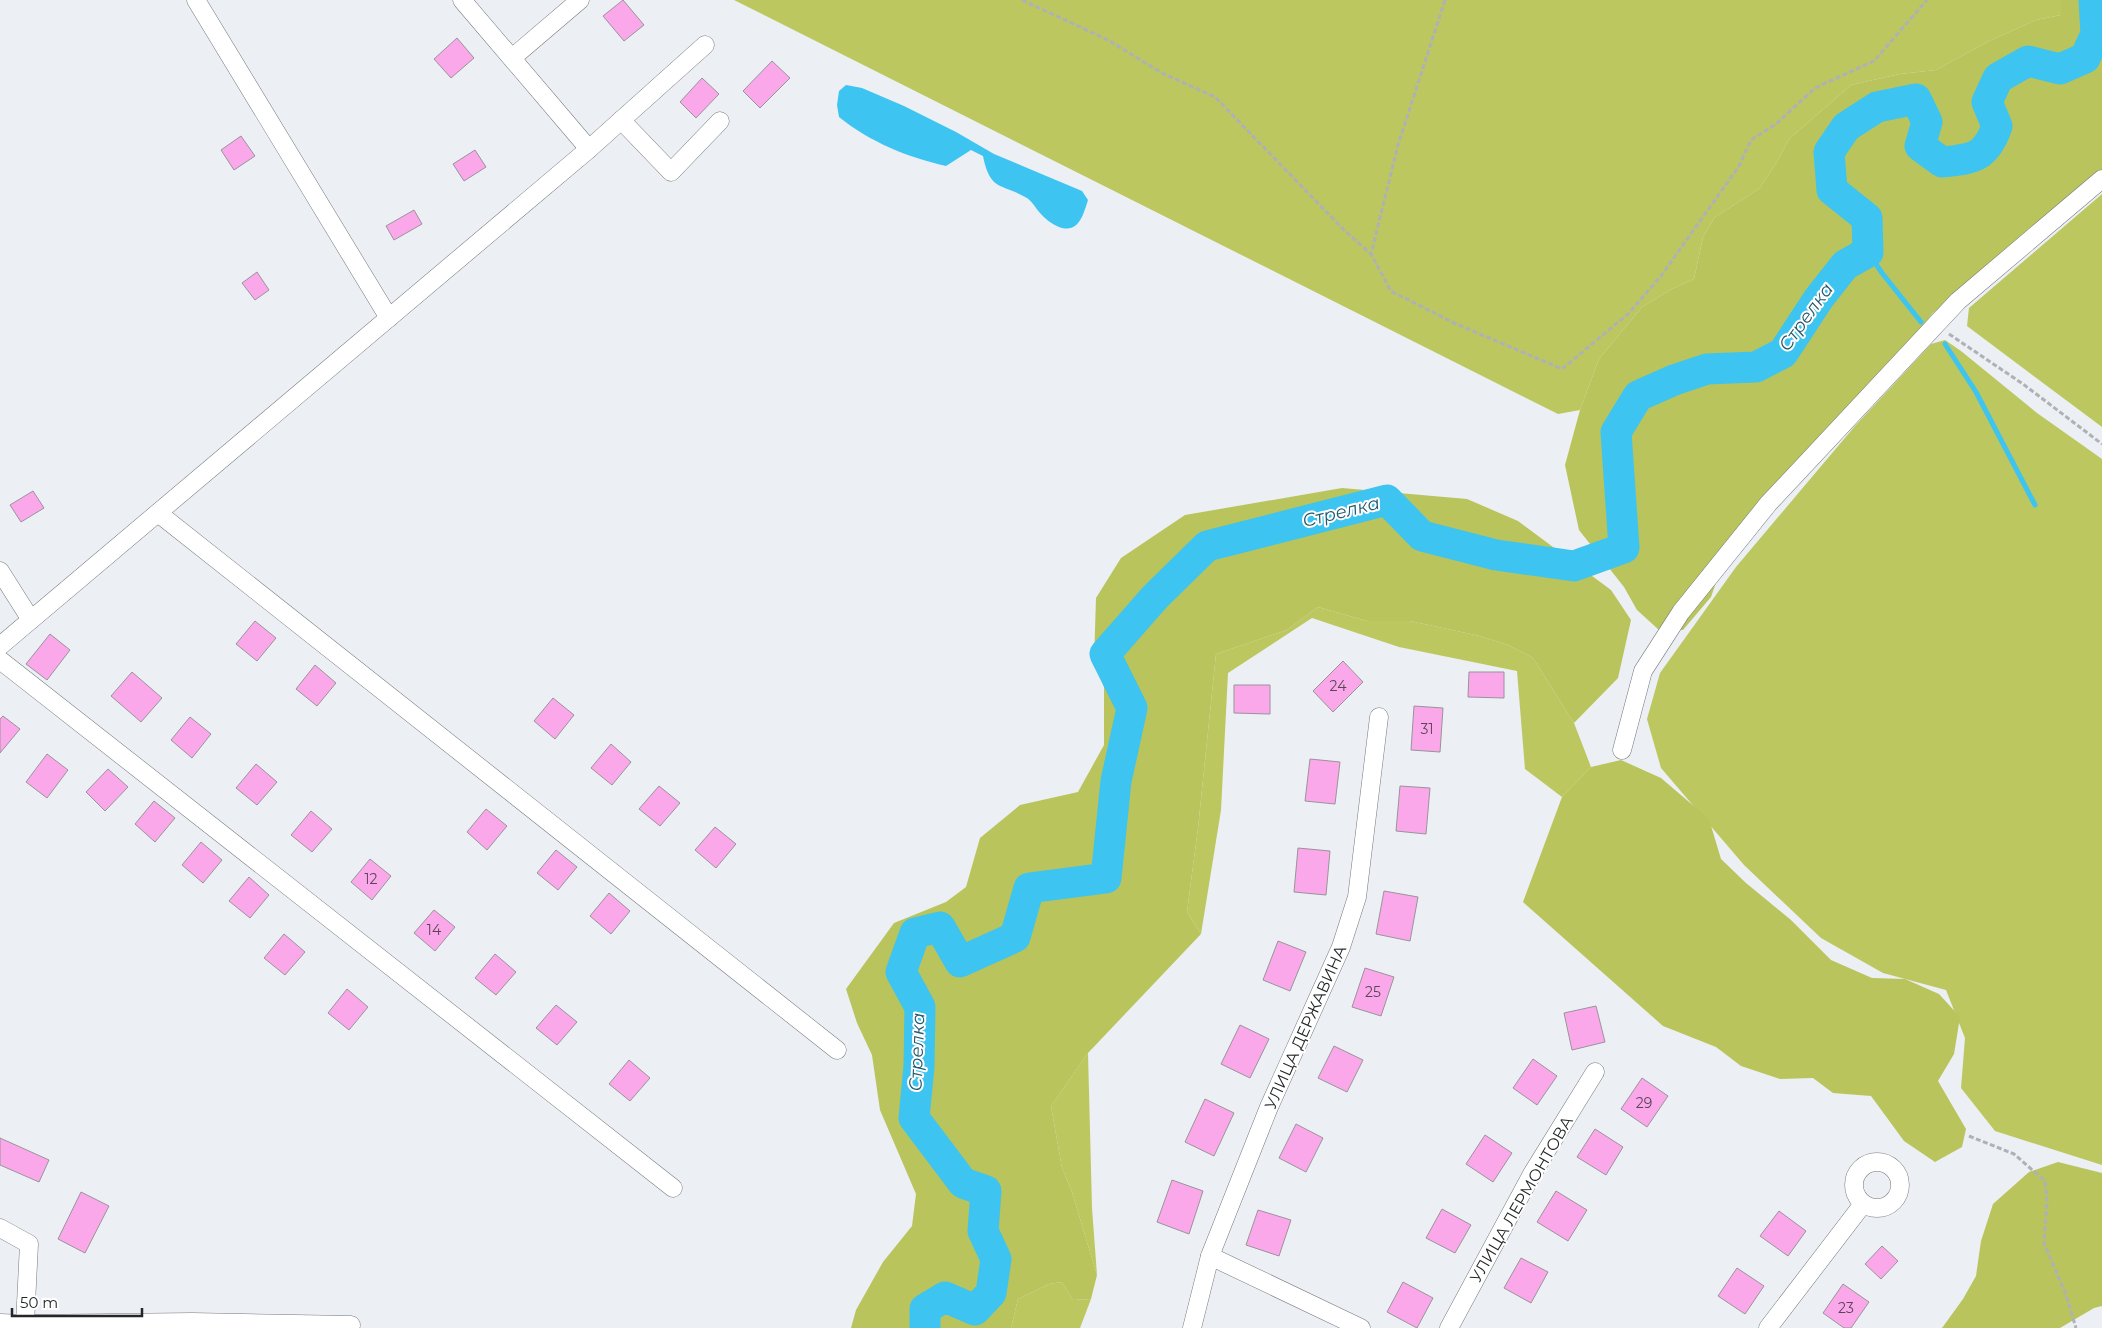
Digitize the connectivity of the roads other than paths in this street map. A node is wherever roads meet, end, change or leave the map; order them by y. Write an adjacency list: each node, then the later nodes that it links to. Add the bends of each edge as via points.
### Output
1 (196, 0): 10 (street)
2 (462, 0): 5 (street)
3 (580, 0): 5 (street)
4 (705, 45): 6 (street)
5 (512, 58): 8 (street)
6 (621, 120): 7 (street, via 671,172); 8 (street)
7 (720, 121)
8 (589, 149): 10 (street)
9 (2102, 179): 17 (street, via 1958,301 1768,504 1681,612 1642,671)
10 (389, 318): 11 (street)
11 (158, 513): 13 (street); 18 (street)
12 (0, 571): 13 (street)
13 (31, 620): 14 (street)
14 (0, 646)
15 (0, 660): 20 (street)
16 (1379, 717): 23 (street, УЛИЦА ДЕРЖАВИНА, via 1357,897 1341,947 1269,1107)
17 (1622, 750)
18 (837, 1050)
19 (1595, 1072): 30 (street, УЛИЦА ЛЕРМОНТОВА, via 1532,1174)
20 (672, 1188)
21 (1863, 1204): 31 (street)
22 (0, 1228): 25 (street, via 29,1244)
23 (1210, 1256): 28 (street, УЛИЦА ДЕРЖАВИНА); 29 (street)
24 (0, 1323): 25 (street)
25 (25, 1324): 26 (street)
26 (192, 1325): 27 (street)
27 (351, 1325)
28 (1192, 1328)
29 (1360, 1328)
30 (1449, 1328)
31 (1768, 1328)

